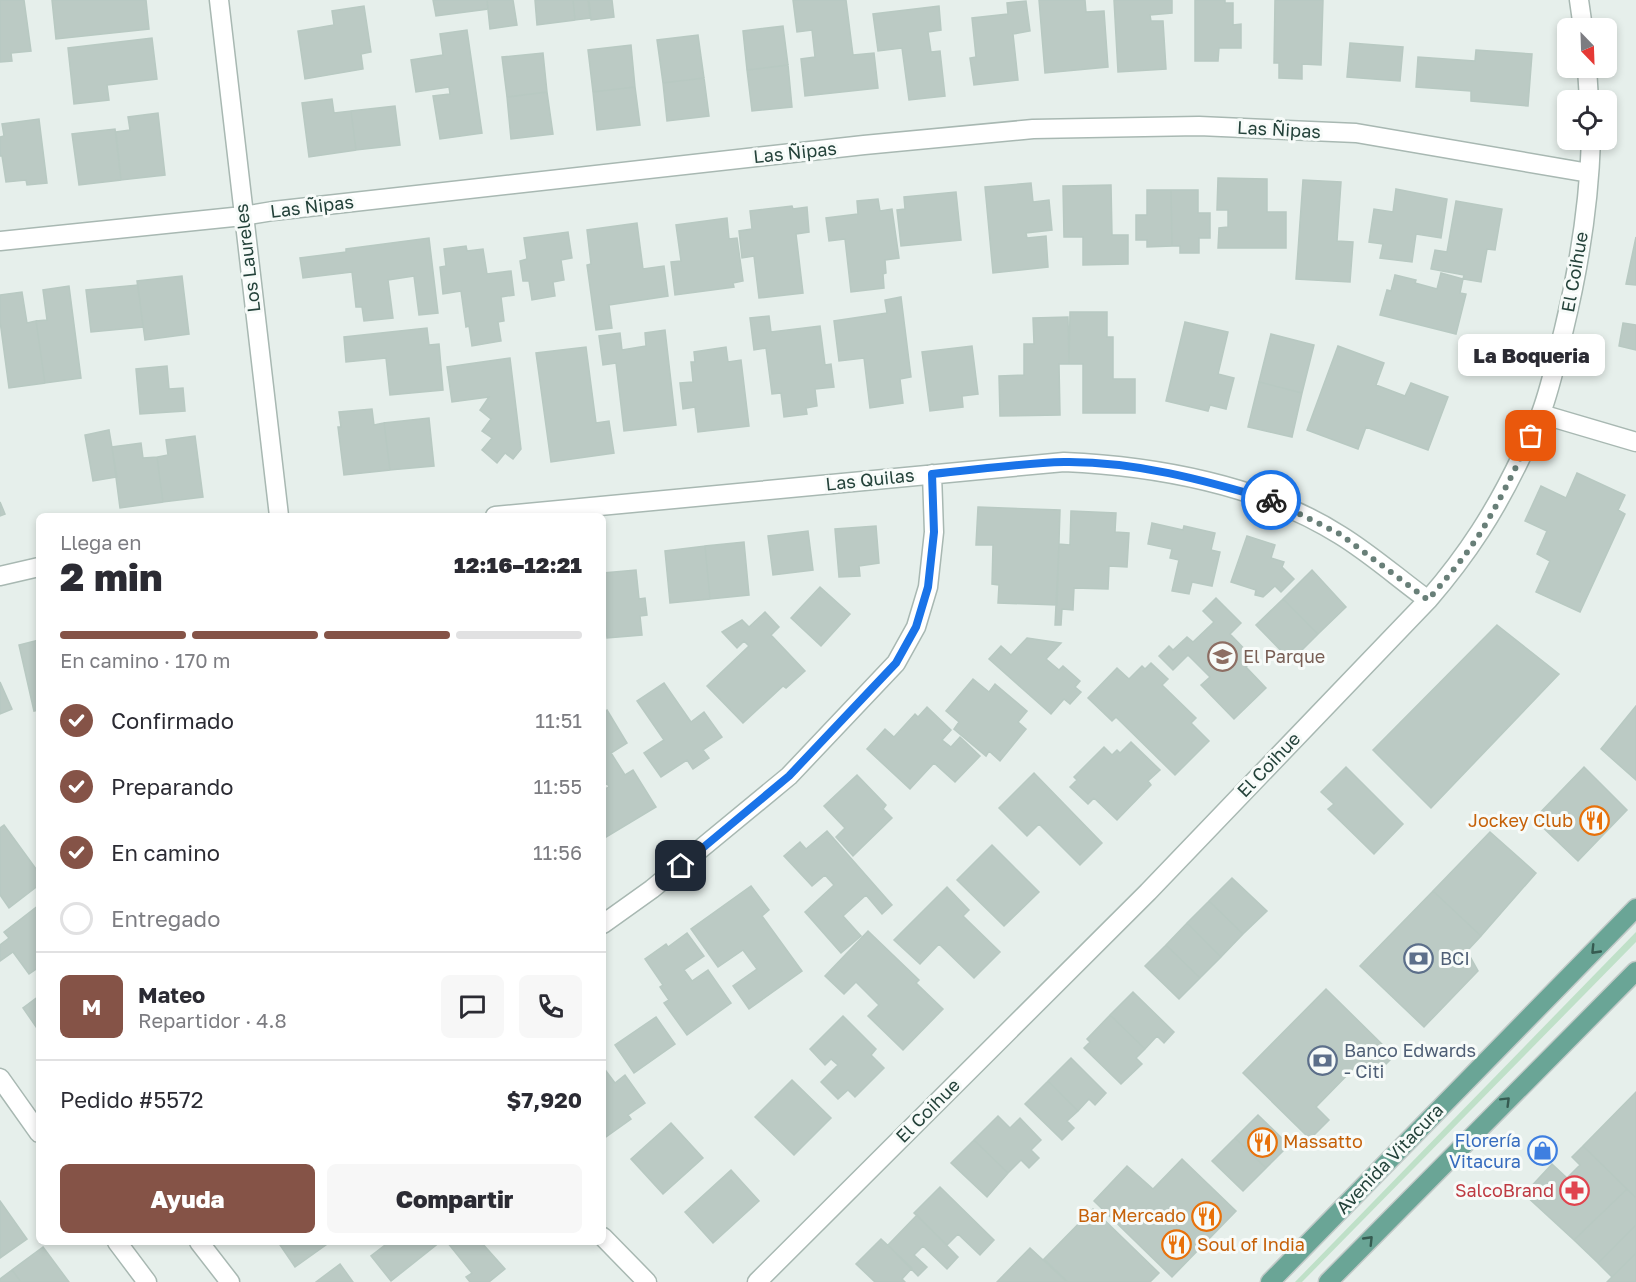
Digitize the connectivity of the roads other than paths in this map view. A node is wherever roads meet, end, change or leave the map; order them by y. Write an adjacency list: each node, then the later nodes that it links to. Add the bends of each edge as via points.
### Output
1 (219, 0): 6 (street, Los Laureles)
2 (1579, 0): 3 (street)
3 (1582, 18)
4 (1591, 150): 5 (street, El Coihue)
5 (1590, 173): 6 (street, Las Ñipas, via 1356,133 1199,126 1033,129); 8 (street, El Coihue, via 1573,291)
6 (243, 216): 7 (street, Las Ñipas); 11 (street, Los Laureles)
7 (0, 241)
8 (1541, 414): 9 (street); 15 (street, El Coihue, via 1484,527)
9 (1636, 442)
10 (932, 474): 12 (street, Las Quilas); 15 (street, Las Quilas, via 1064,462 1113,464 1233,489 1275,502 1340,534); 17 (street, via 934,532 928,587 916,627 896,663 789,776)
11 (279, 513)
12 (526, 513)
13 (36, 568): 14 (street)
14 (0, 576)
15 (1428, 600): 27 (street, El Coihue, via 1148,892)
16 (1636, 908): 28 (main road, Avenida Vitacura, one-way to 28)
17 (606, 922)
18 (1636, 971): 29 (main road, one-way to 18)
19 (0, 1078): 20 (street)
20 (36, 1129)
21 (606, 1240): 26 (street)
22 (119, 1245): 24 (street)
23 (201, 1245): 25 (street)
24 (147, 1282)
25 (230, 1282)
26 (647, 1282)
27 (757, 1282)
28 (1270, 1282)
29 (1328, 1282)

